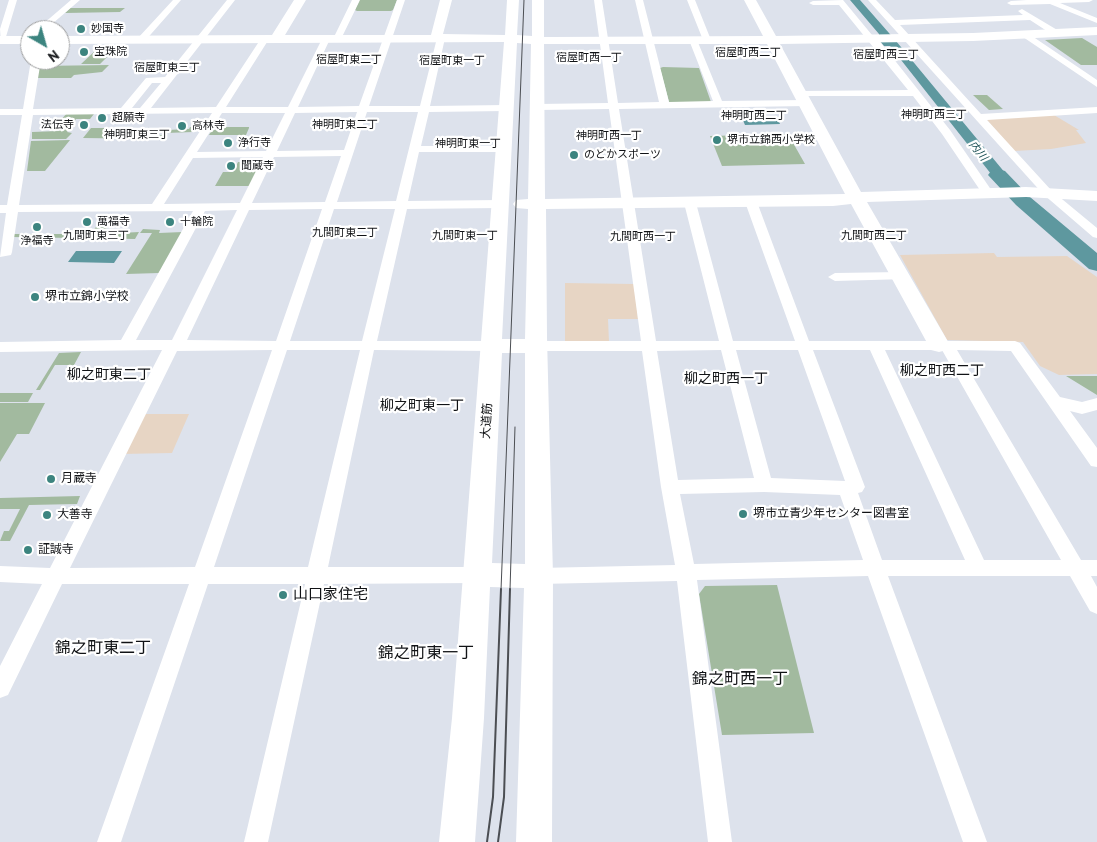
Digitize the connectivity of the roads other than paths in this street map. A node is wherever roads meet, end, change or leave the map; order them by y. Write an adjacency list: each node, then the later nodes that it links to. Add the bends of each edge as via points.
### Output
1 (12, 0): 37 (street)
2 (76, 0): 23 (street)
3 (177, 0): 39 (street)
4 (231, 0): 33 (street)
5 (300, 0): 34 (street)
6 (356, 0): 35 (street)
7 (401, 0): 36 (street)
8 (446, 0): 31 (street)
9 (513, 0): 40 (street, 大道筋)
10 (538, 0): 41 (street, 大道筋)
11 (598, 0): 46 (street)
12 (639, 0): 42 (street)
13 (691, 0): 44 (street)
14 (750, 0): 45 (street)
15 (872, 0): 25 (street)
16 (1071, 0): 17 (street); 19 (street)
17 (1089, 0)
18 (840, 1): 21 (street); 29 (street)
19 (1048, 1): 20 (street); 24 (street)
20 (1008, 2): 22 (street)
21 (814, 3)
22 (1032, 17): 25 (street); 27 (street)
23 (52, 20)
24 (1097, 21)
25 (892, 23): 30 (street)
26 (1097, 31): 27 (street)
27 (1056, 33): 28 (street)
28 (1026, 34): 30 (street); 49 (street)
29 (872, 37): 30 (street); 45 (street); 50 (street)
30 (902, 37): 65 (street)
31 (439, 38): 36 (street); 40 (street); 56 (street)
32 (20, 39): 37 (street)
33 (200, 39): 34 (street); 39 (street); 48 (street)
34 (271, 39): 35 (street); 61 (street)
35 (332, 39): 36 (street); 57 (street)
36 (388, 39): 58 (street)
37 (1, 40)
38 (70, 40): 39 (street)
39 (141, 40)
40 (512, 40): 41 (street); 55 (street, 大道筋)
41 (538, 40): 46 (street); 55 (street, 大道筋)
42 (648, 40): 43 (street); 46 (street); 52 (street)
43 (693, 40): 44 (street); 53 (street)
44 (707, 40): 45 (street)
45 (771, 40): 51 (street)
46 (604, 41): 54 (street)
47 (34, 70): 63 (street)
48 (168, 80): 59 (street, via 149,80); 60 (street)
49 (1097, 84)
50 (916, 93): 51 (street); 72 (street)
51 (804, 99): 53 (street); 74 (street)
52 (665, 105): 53 (street); 54 (street)
53 (719, 105)
54 (613, 106): 55 (street); 76 (street)
55 (522, 107): 56 (street); 67 (street, 大道筋); 79 (street, 大道筋)
56 (424, 108): 58 (street); 66 (street)
57 (292, 109): 58 (street); 61 (street); 69 (street)
58 (364, 109): 68 (street)
59 (125, 110): 60 (street); 63 (street)
60 (144, 110): 61 (street)
61 (220, 110): 70 (street)
62 (1097, 110): 65 (street)
63 (28, 111): 64 (street); 86 (street)
64 (0, 112)
65 (979, 117): 71 (street)
66 (414, 149): 67 (street); 80 (street)
67 (503, 150): 78 (street, 大道筋)
68 (349, 153): 69 (street); 82 (street)
69 (270, 154): 70 (street); 81 (street)
70 (190, 155): 84 (street)
71 (1047, 192): 72 (street); 73 (street); 87 (street)
72 (992, 194): 74 (street)
73 (1097, 196)
74 (856, 198): 75 (street); 89 (street)
75 (751, 202): 77 (street); 101 (street)
76 (628, 203): 77 (street); 79 (street); 99 (street)
77 (690, 203): 100 (street)
78 (501, 204): 79 (street); 80 (street); 97 (street, 大道筋)
79 (536, 204): 98 (street, 大道筋)
80 (402, 205): 82 (street); 96 (street)
81 (246, 206): 82 (street); 83 (street); 94 (street)
82 (329, 206): 95 (street)
83 (201, 207): 84 (street); 91 (street)
84 (156, 208): 86 (street)
85 (0, 209): 86 (street)
86 (14, 209): 88 (street, via 6,252)
87 (1097, 234)
88 (0, 253)
89 (902, 276): 90 (street); 93 (street)
90 (835, 277)
91 (126, 345): 94 (street); 102 (street)
92 (875, 345): 93 (street); 101 (street); 111 (street)
93 (943, 345): 103 (street, via 1015,346); 112 (street)
94 (174, 346): 95 (street); 118 (street)
95 (282, 346): 96 (street); 119 (street)
96 (368, 346): 97 (street); 116 (street)
97 (492, 346): 98 (street); 117 (street, 大道筋)
98 (536, 346): 99 (street); 120 (street, 大道筋)
99 (650, 346): 100 (street); 108 (street)
100 (726, 346): 101 (street); 107 (street)
101 (803, 346): 109 (street, via 856,487)
102 (0, 347)
103 (1056, 402): 104 (street); 106 (street)
104 (1090, 406): 105 (street)
105 (1097, 418)
106 (1097, 461)
107 (764, 485): 108 (street); 109 (street)
108 (670, 486): 114 (street)
109 (848, 488): 110 (street)
110 (875, 568): 111 (street); 114 (street); 128 (street)
111 (978, 568): 112 (street)
112 (1077, 568): 113 (street); 121 (street)
113 (1097, 568)
114 (686, 573): 120 (street); 127 (street)
115 (0, 574): 118 (street)
116 (316, 575): 117 (street); 119 (street); 124 (street)
117 (477, 575): 120 (street); 125 (street, 大道筋)
118 (56, 576): 119 (street); 122 (street)
119 (200, 576): 123 (street)
120 (539, 576): 126 (street, 大道筋)
121 (1097, 605)
122 (0, 688)
123 (110, 842)
124 (256, 842)
125 (457, 842)
126 (534, 842)
127 (720, 842)
128 (975, 842)

